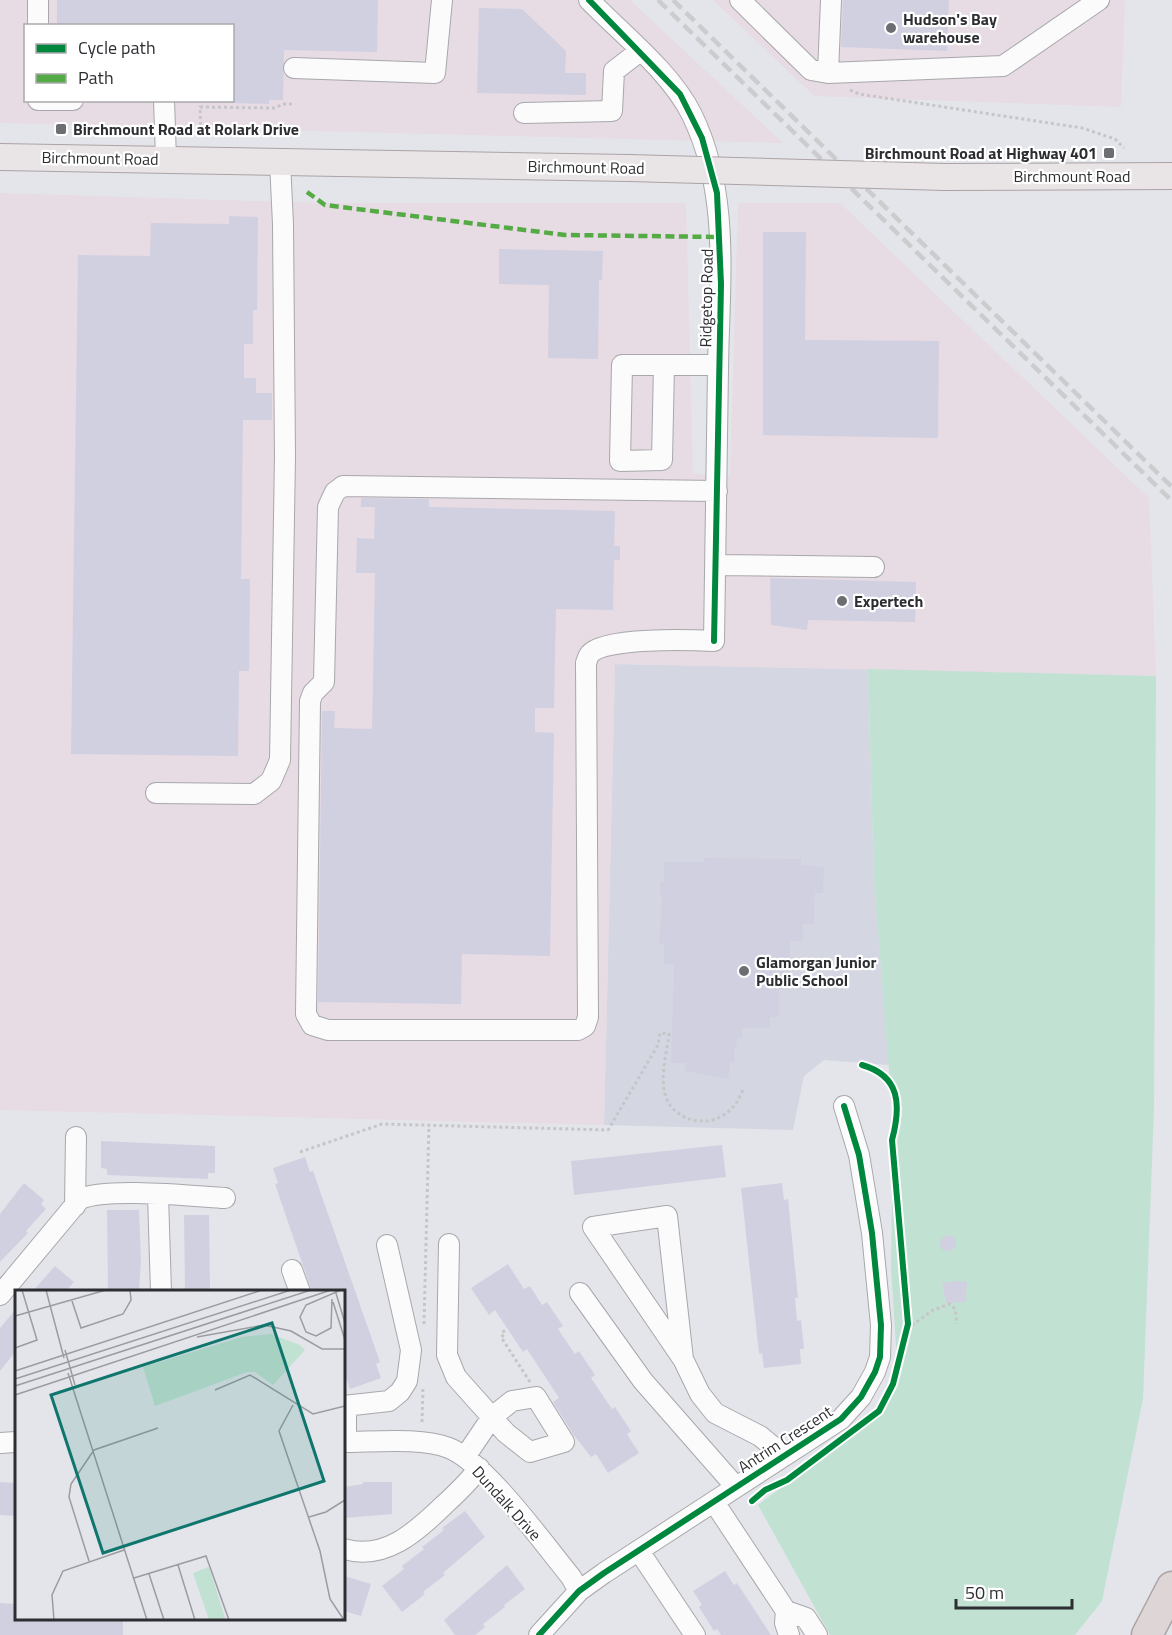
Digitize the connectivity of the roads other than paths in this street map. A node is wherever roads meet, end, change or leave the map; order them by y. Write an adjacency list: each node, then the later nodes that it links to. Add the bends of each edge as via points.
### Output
1 (38, 0): 7 (street)
2 (442, 0): 9 (street, via 435,73)
3 (589, 0): 8 (street, Ridgetop Road)
4 (740, 0): 10 (street, via 811,70)
5 (831, 0): 10 (street)
6 (1099, 0): 10 (street, via 1003,66)
7 (38, 24)
8 (640, 51): 12 (street, via 614,71 612,111); 18 (street, Ridgetop Road, via 680,94 711,165 721,284)
9 (294, 68)
10 (828, 73)
11 (164, 102): 14 (street)
12 (524, 113)
13 (0, 157): 14 (main road, Birchmount Road)
14 (166, 159): 15 (main road, Birchmount Road)
15 (280, 162): 16 (main road, Birchmount Road, bridge, via 945,177); 22 (street, via 285,456 280,760 271,781 254,794)
16 (1172, 176)
17 (664, 364): 17 (street, via 622,365 620,460 662,460); 18 (street)
18 (718, 365): 19 (street, Ridgetop Road)
19 (717, 491): 20 (street, Ridgetop Road); 20 (street, Ridgetop Road, via 343,486 335,492 328,507 324,682 310,701 306,1014 312,1025 328,1030 578,1030 585,1026 586,663 598,648 644,640 714,641)
20 (716, 565): 21 (street)
21 (874, 567)
22 (156, 793)
23 (844, 1106): 40 (street, Antrim Crescent, via 859,1155 872,1233 881,1313 880,1357 852,1408)
24 (76, 1137): 27 (street)
25 (159, 1195): 26 (street); 27 (street, via 99,1193 80,1199); 31 (street)
26 (225, 1198)
27 (75, 1206): 34 (street)
28 (449, 1244): 41 (street, via 447,1355 456,1377 492,1418)
29 (387, 1245): 36 (street, via 411,1350 407,1381 389,1401)
30 (292, 1270): 32 (street)
31 (160, 1290)
32 (299, 1290)
33 (580, 1293): 42 (street, via 643,1382)
34 (0, 1295)
35 (683, 1359): 35 (street, via 626,1272 593,1227 667,1216); 40 (street, via 700,1394 715,1413 760,1436)
36 (345, 1407): 38 (street)
37 (15, 1442): 39 (street)
38 (345, 1442): 41 (street, Dundalk Drive, via 432,1444 448,1447)
39 (0, 1443)
40 (784, 1456): 42 (street, Antrim Crescent)
41 (472, 1463): 44 (street, via 471,1480 415,1534 392,1546 360,1554); 47 (street, Dundalk Drive, via 572,1577)
42 (736, 1487): 43 (street, Antrim Crescent)
43 (714, 1502): 45 (street, Antrim Crescent); 48 (street)
44 (345, 1549)
45 (639, 1551): 47 (street, Antrim Crescent); 50 (street)
46 (1172, 1587): 53 (highway)
47 (579, 1591): 49 (street, Antrim Crescent)
48 (786, 1611): 51 (street, via 785,1630); 52 (street, via 806,1618)
49 (539, 1635)
50 (695, 1635)
51 (789, 1635)
52 (817, 1635)
53 (1147, 1635)

